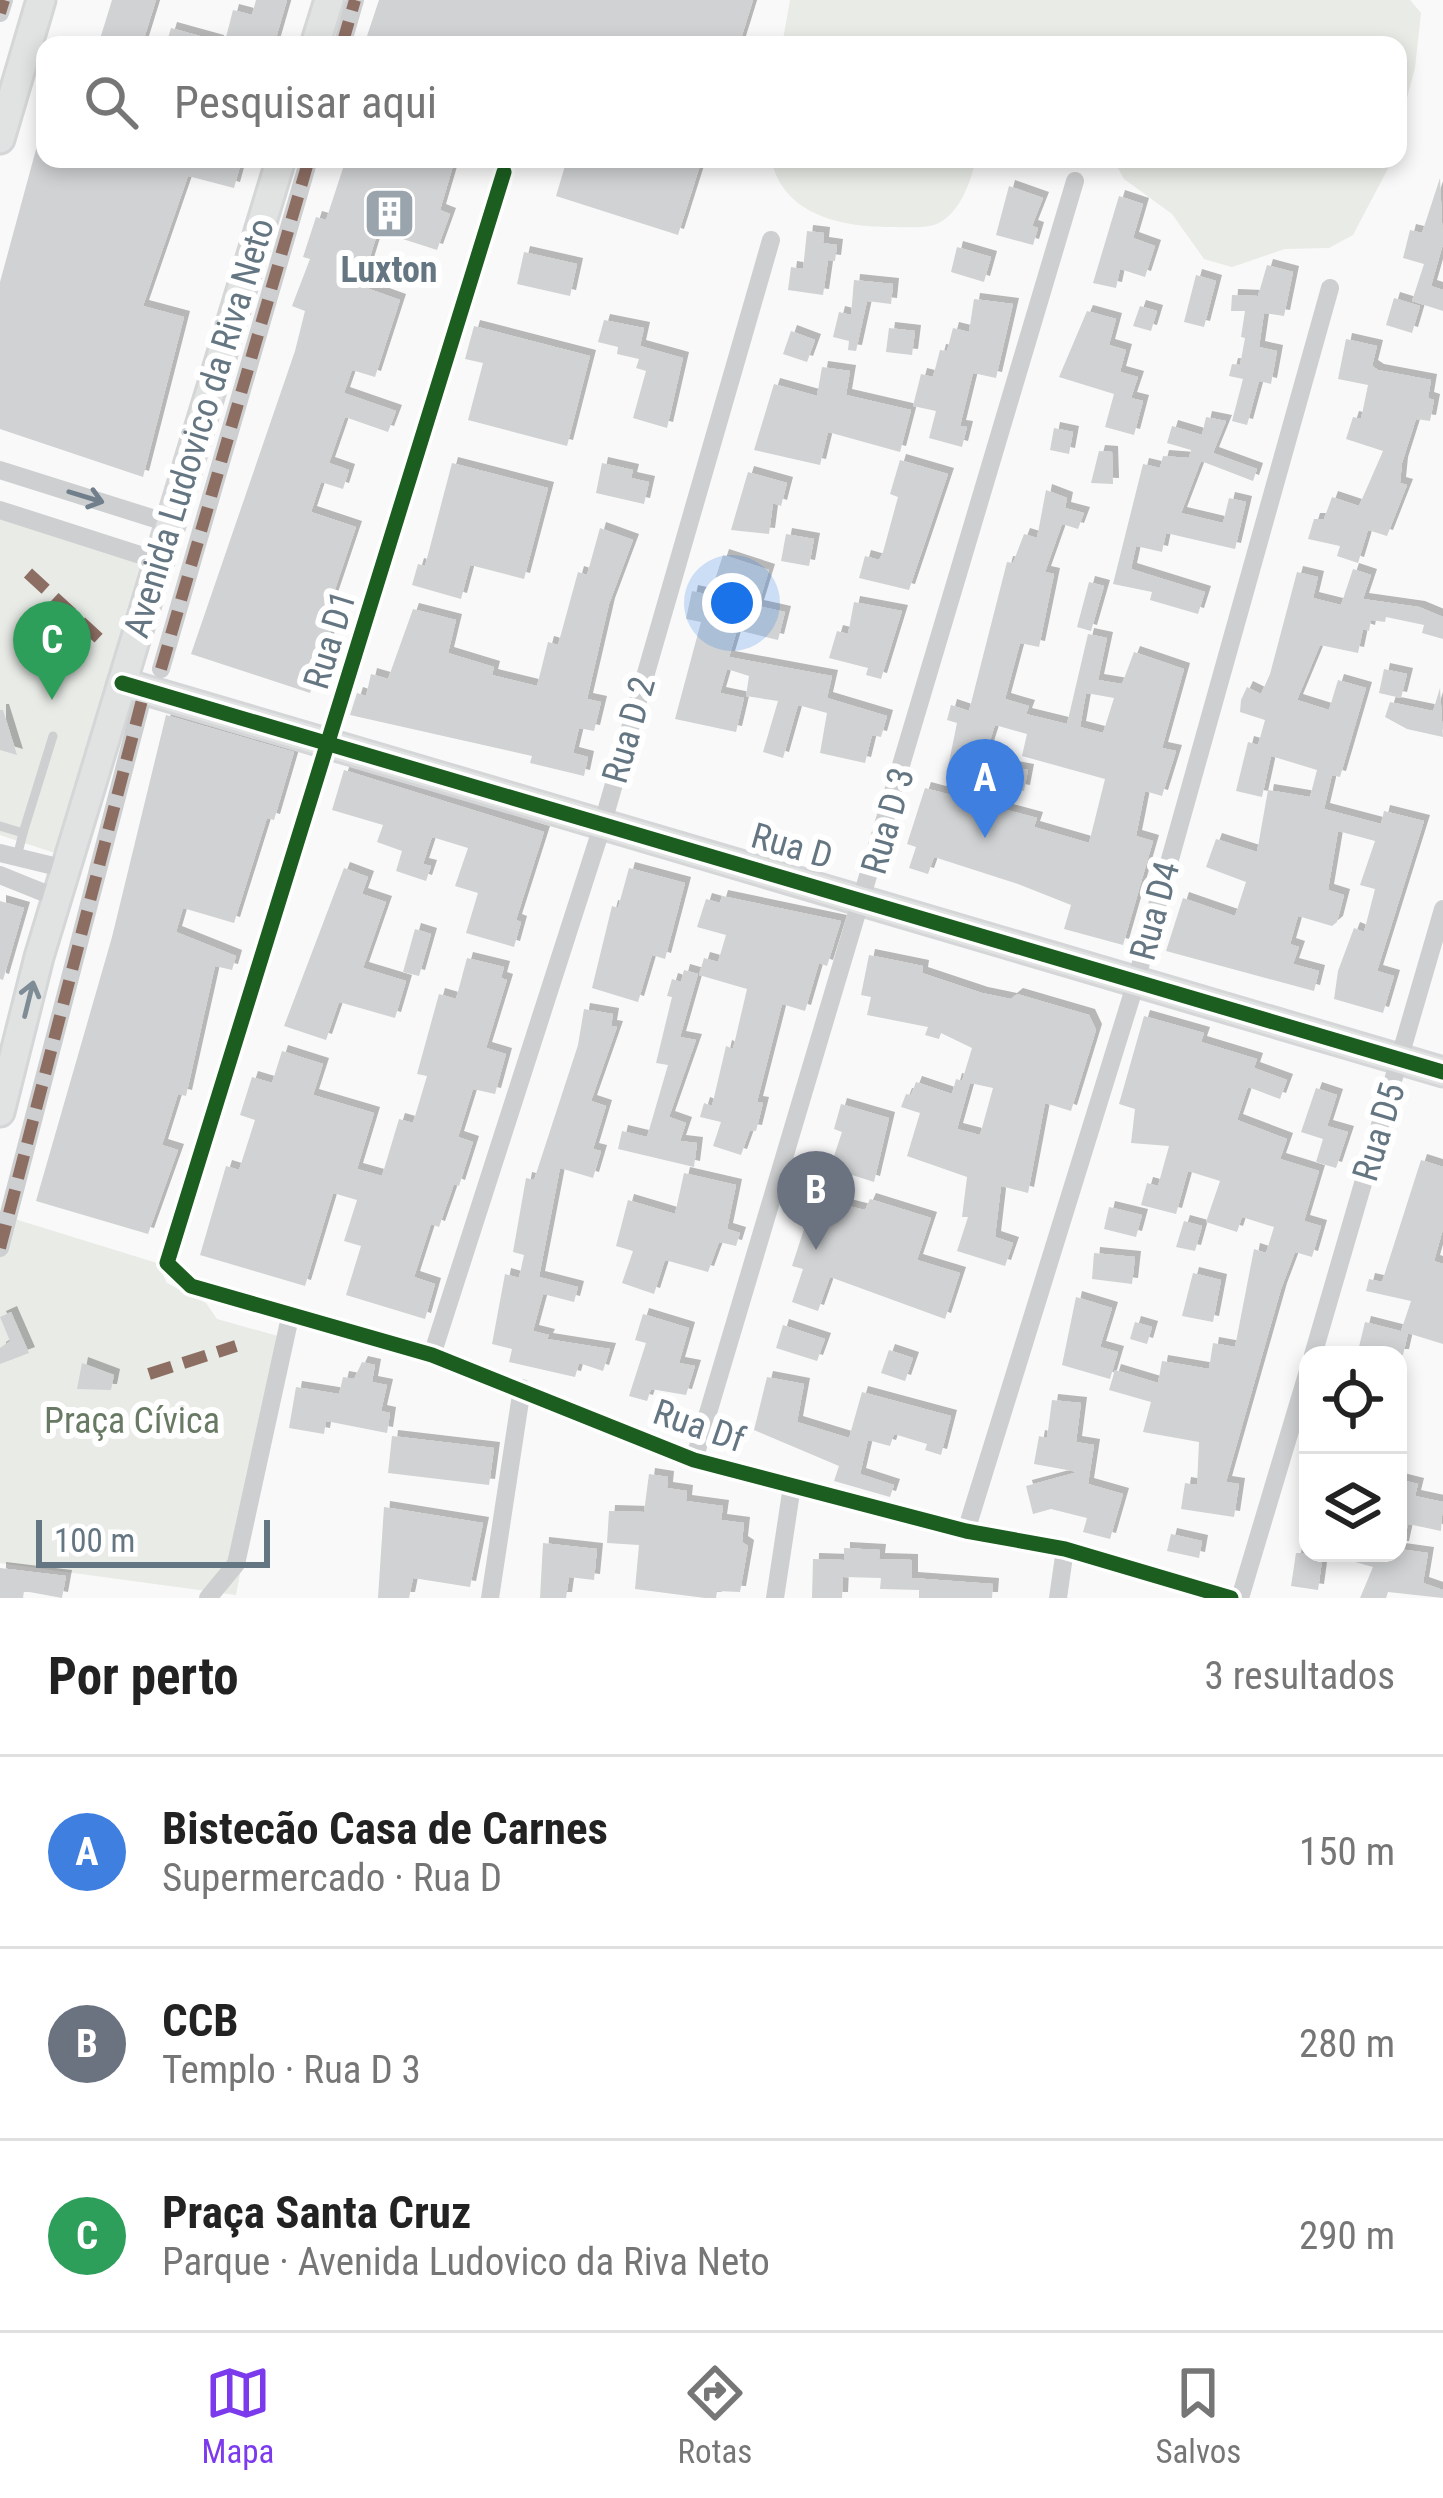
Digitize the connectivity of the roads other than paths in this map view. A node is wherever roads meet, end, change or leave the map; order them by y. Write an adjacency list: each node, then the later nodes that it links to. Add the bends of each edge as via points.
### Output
1 (4, 0): 5 (street)
2 (41, 0): 8 (street)
3 (329, 0): 6 (street)
4 (356, 0): 7 (street)
5 (0, 13)
6 (318, 36)
7 (345, 36)
8 (0, 139)
9 (278, 168): 17 (street, Avenida Ludovico da Riva Neto)
10 (306, 168): 19 (street)
11 (504, 172): 22 (street, Rua D1)
12 (1075, 181): 30 (street, Rua D 3)
13 (771, 240): 23 (street, Rua D 2)
14 (1330, 288): 32 (street, Rua D4)
15 (0, 470): 17 (street, one-way to 17)
16 (0, 510): 18 (street)
17 (171, 524): 18 (street, Avenida Ludovico da Riva Neto)
18 (159, 561): 20 (street, Avenida Ludovico da Riva Neto)
19 (161, 669)
20 (132, 692): 22 (street, Rua D); 27 (street, Avenida Ludovico da Riva Neto); 36 (street)
21 (53, 736): 25 (lane)
22 (332, 741): 23 (street, Rua D); 37 (street, Rua D1)
23 (604, 822): 30 (street, Rua D); 40 (street, Rua D 2)
24 (0, 826): 25 (lane)
25 (23, 833): 26 (lane)
26 (8, 856): 27 (street)
27 (66, 869): 29 (street, Avenida Ludovico da Riva Neto)
28 (0, 875): 29 (street)
29 (57, 898): 35 (street, Avenida Ludovico da Riva Neto, one-way to 29)
30 (866, 899): 32 (street, Rua D); 43 (street, Rua D 3)
31 (1443, 909): 33 (street, Rua D5)
32 (1136, 981): 33 (street, Rua D); 45 (street, Rua D4)
33 (1402, 1059): 34 (street, Rua D); 39 (street, Rua D5)
34 (1443, 1072)
35 (0, 1112)
36 (0, 1248)
37 (167, 1263): 38 (street, Rua Df, via 191,1286)
38 (290, 1317): 40 (street, Rua Df); 47 (street, via 236,1564)
39 (1316, 1346)
40 (432, 1354): 41 (street, Rua Df)
41 (522, 1388): 43 (street, Rua Df); 48 (street)
42 (1299, 1401): 52 (street)
43 (694, 1460): 44 (street, Rua Df)
44 (792, 1486): 45 (street, Rua Df); 49 (street)
45 (966, 1531): 46 (street, Rua Df)
46 (1065, 1550): 50 (street); 51 (street, Rua Df)
47 (208, 1596)
48 (490, 1598)
49 (775, 1598)
50 (1058, 1598)
51 (1231, 1598)
52 (1240, 1598)

